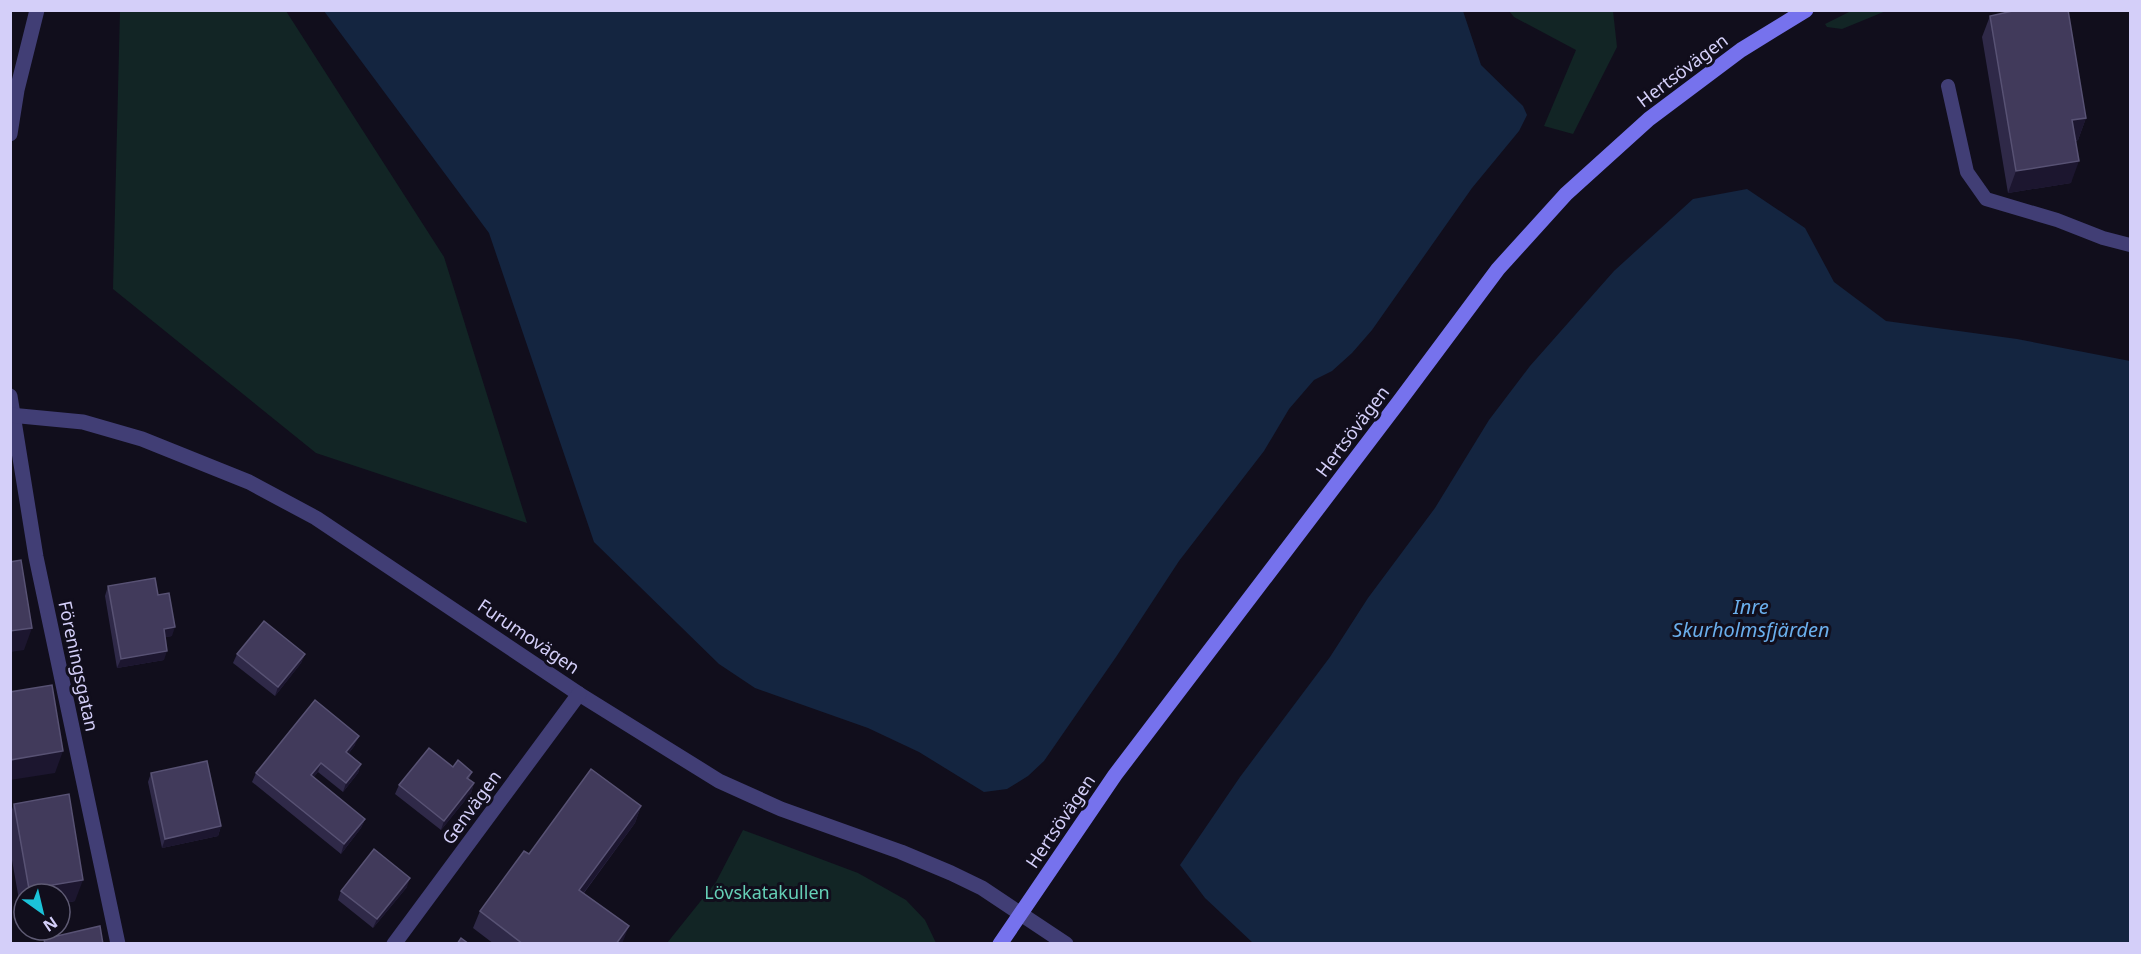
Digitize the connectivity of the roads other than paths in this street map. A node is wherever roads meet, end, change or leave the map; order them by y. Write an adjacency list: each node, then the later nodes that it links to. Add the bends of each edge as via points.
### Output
1 (1806, 10): 10 (main road, Hertsövägen, via 1741,50 1649,119 1566,194 1498,269 1115,775)
2 (32, 12): 3 (street)
3 (16, 69): 5 (street)
4 (1948, 86): 6 (lane, via 1967,172 1986,199)
5 (10, 134)
6 (2130, 245)
7 (10, 396): 8 (street, Föreningsgatan)
8 (12, 416): 9 (street, Furumovägen, via 90,424 164,447 249,482 324,523); 11 (street, Föreningsgatan, via 36,557)
9 (579, 694): 10 (street, Furumovägen, via 719,781 781,809 951,873); 12 (street, Genvägen)
10 (1020, 913): 13 (main road, Hertsövägen); 14 (street, Furumovägen)
11 (118, 944)
12 (394, 944)
13 (1000, 944)
14 (1066, 944)

